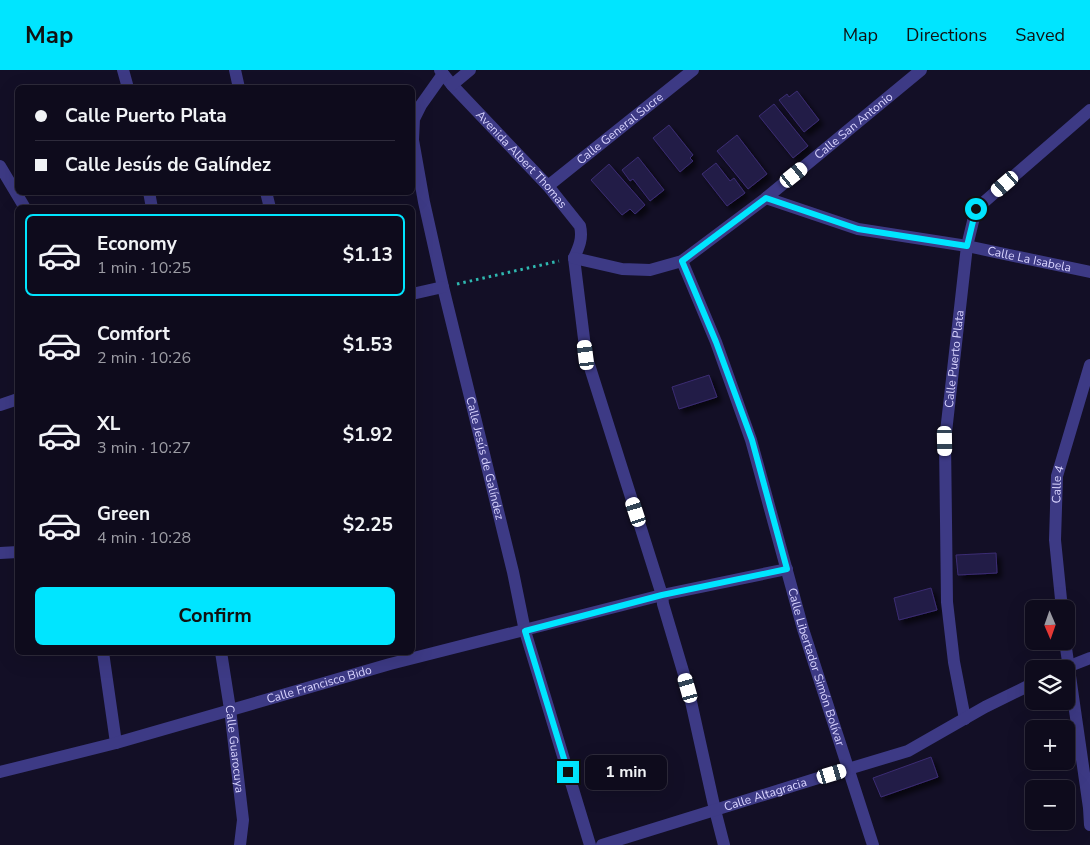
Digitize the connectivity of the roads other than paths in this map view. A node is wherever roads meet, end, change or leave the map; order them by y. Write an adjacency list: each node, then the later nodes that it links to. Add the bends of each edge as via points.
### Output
1 (123, 70): 7 (street)
2 (235, 70): 8 (street)
3 (470, 70): 9 (street)
4 (693, 70): 14 (street, Calle General Sucre)
5 (921, 70): 16 (street, Calle San Antonio)
6 (442, 72): 9 (street, Avenida Albert Thomas); 11 (street, Calle Jesús de Galíndez)
7 (127, 85)
8 (238, 85)
9 (452, 85): 14 (street, Avenida Albert Thomas)
10 (1090, 110): 17 (street, Calle Puerto Plata, via 976,209)
11 (415, 117)
12 (415, 151): 21 (street, Calle Jesús de Galíndez)
13 (0, 166): 15 (street)
14 (548, 186): 18 (street, Avenida Albert Thomas, via 580,226 582,234)
15 (15, 190)
16 (766, 198): 17 (street, Calle La Isabela, via 858,229); 19 (street, Calle San Antonio)
17 (967, 246): 20 (street, Calle La Isabela); 42 (street, Calle Puerto Plata, via 945,441 948,602 954,662)
18 (574, 258): 19 (street, Calle San Antonio, via 622,269 650,270); 29 (street, via 586,355)
19 (682, 261): 28 (street, Calle Libertador Simón Bolívar, via 752,440)
20 (1090, 272)
21 (443, 287): 22 (street); 31 (street, Calle Jesús de Galíndez)
22 (415, 293)
23 (1090, 364): 30 (street, Calle 4, via 1057,476 1056,540)
24 (15, 400): 25 (street)
25 (0, 405)
26 (15, 552): 27 (street)
27 (0, 553)
28 (787, 569): 29 (street, Calle Francisco Bido); 44 (street, Calle Libertador Simón Bolívar, via 803,629)
29 (662, 595): 31 (street, Calle Francisco Bido); 46 (street, via 688,688)
30 (1061, 600)
31 (525, 631): 32 (street, Calle Francisco Bido); 49 (street, Calle Jesús de Galíndez)
32 (415, 653)
33 (103, 655): 43 (street)
34 (221, 655): 40 (street, Calle Guarocuya)
35 (403, 655): 36 (street, Calle Francisco Bido)
36 (388, 658): 40 (street, Calle Francisco Bido)
37 (1090, 658): 38 (street)
38 (1075, 663)
39 (1025, 688): 42 (street, Calle Altagracia)
40 (230, 709): 43 (street, Calle Francisco Bido); 48 (street, Calle Guarocuya, via 243,820)
41 (1072, 710): 47 (street)
42 (965, 719): 44 (street, Calle Altagracia, via 908,751)
43 (116, 743): 45 (street, Calle Francisco Bido)
44 (849, 768): 46 (street, Calle Altagracia); 52 (street, Calle Libertador Simón Bolívar)
45 (0, 772)
46 (714, 810): 50 (street, Calle Altagracia); 51 (street)
47 (1090, 825)
48 (240, 845)
49 (590, 845)
50 (602, 845)
51 (724, 845)
52 (873, 845)

